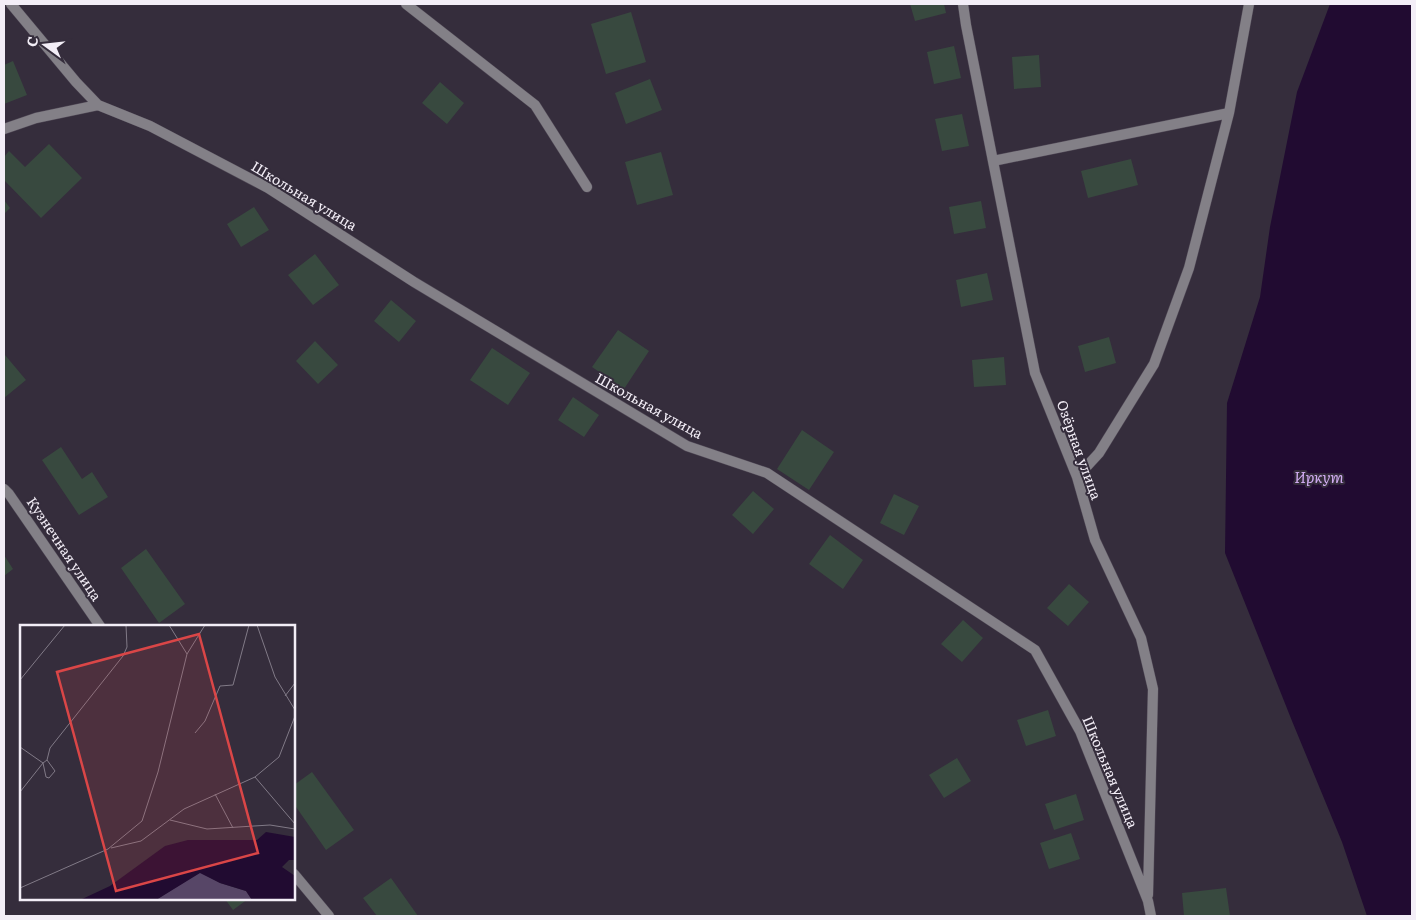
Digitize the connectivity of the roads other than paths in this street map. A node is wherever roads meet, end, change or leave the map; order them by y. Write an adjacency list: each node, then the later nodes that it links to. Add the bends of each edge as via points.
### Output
1 (11, 4): 5 (street)
2 (406, 4): 9 (street, via 535,105)
3 (963, 4): 8 (street, Озёрная улица)
4 (1249, 4): 6 (street)
5 (98, 105): 7 (street, via 36,118); 14 (street, Школьная улица, via 150,126 268,188 423,287 688,446 766,473 1035,650 1080,731)
6 (1229, 113): 8 (street); 10 (street, via 1189,268 1154,364 1099,453)
7 (4, 129)
8 (993, 161): 10 (street, Озёрная улица, via 1035,373)
9 (588, 187)
10 (1077, 477): 14 (street, Озёрная улица, via 1095,540 1141,638 1153,689)
11 (4, 489): 12 (street, Кузнечная улица)
12 (99, 625)
13 (295, 875): 15 (street)
14 (1148, 902): 16 (street, Школьная улица)
15 (329, 916)
16 (1151, 916)

